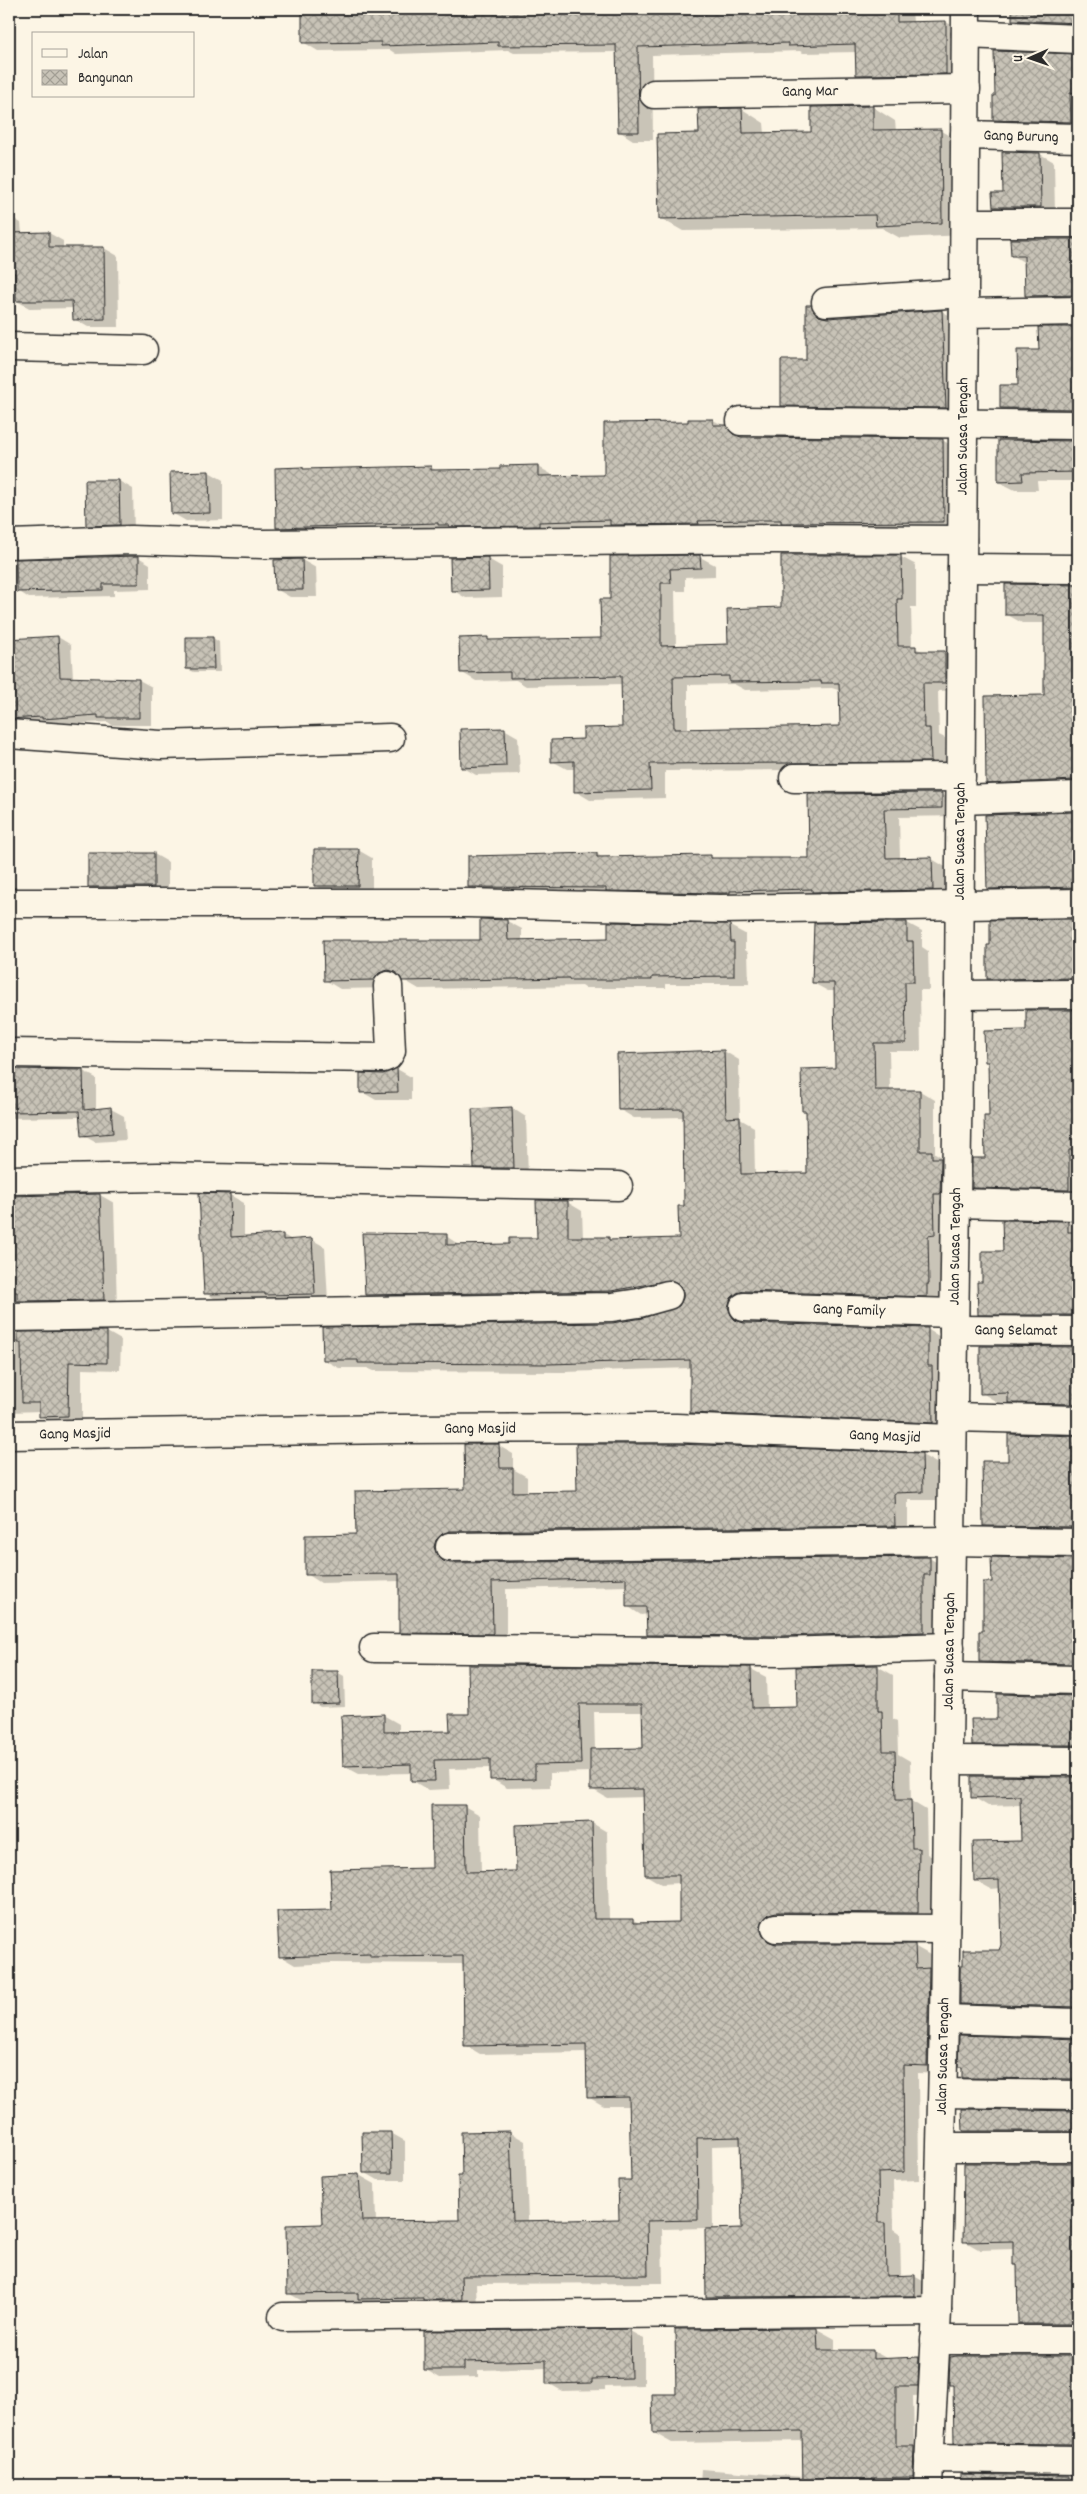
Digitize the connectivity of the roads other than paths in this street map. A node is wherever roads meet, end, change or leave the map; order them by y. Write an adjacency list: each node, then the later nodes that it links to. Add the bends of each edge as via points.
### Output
1 (966, 21): 2 (street); 3 (street, Jalan Suasa Tengah)
2 (1078, 39)
3 (966, 89): 4 (street, Gang Mar); 5 (street, Jalan Suasa Tengah)
4 (654, 94)
5 (965, 135): 6 (street, Gang Burung); 7 (street, Jalan Suasa Tengah)
6 (1078, 138)
7 (965, 223): 8 (street); 10 (street, Jalan Suasa Tengah)
8 (1078, 223)
9 (826, 302): 10 (street)
10 (964, 304): 11 (street); 16 (street, Jalan Suasa Tengah)
11 (1078, 312)
12 (9, 347): 13 (street)
13 (143, 350)
14 (741, 421): 16 (street)
15 (1078, 424): 16 (street)
16 (964, 425): 17 (street, Jalan Suasa Tengah)
17 (962, 540): 18 (street, via 262,544 131,540); 19 (street, Jalan Suasa Tengah)
18 (9, 544)
19 (962, 568): 20 (street); 24 (street, Jalan Suasa Tengah)
20 (1078, 569)
21 (9, 734): 22 (street, via 160,745)
22 (390, 738)
23 (794, 778): 24 (street)
24 (961, 789): 25 (street); 28 (street, Jalan Suasa Tengah)
25 (1078, 796)
26 (9, 903): 28 (street, via 468,903 720,909)
27 (1078, 903): 28 (street)
28 (960, 904): 31 (street, Jalan Suasa Tengah)
29 (388, 986): 32 (street, via 391,1051 383,1058)
30 (1078, 994): 31 (street)
31 (959, 995): 35 (street, Jalan Suasa Tengah)
32 (9, 1053)
33 (9, 1180): 34 (street, via 158,1177)
34 (618, 1186)
35 (956, 1203): 36 (street); 40 (street, Jalan Suasa Tengah)
36 (1078, 1206)
37 (668, 1295): 39 (street, via 612,1307)
38 (744, 1307): 40 (street, Gang Family)
39 (9, 1317)
40 (954, 1321): 41 (street, Gang Selamat); 43 (street, Jalan Suasa Tengah)
41 (1078, 1331)
42 (1078, 1420): 43 (street, Gang Masjid)
43 (953, 1428): 44 (street, Gang Masjid, via 395,1429); 45 (street, Jalan Suasa Tengah)
44 (9, 1435)
45 (951, 1541): 46 (street); 47 (street); 48 (street, Jalan Suasa Tengah)
46 (1078, 1543)
47 (450, 1547)
48 (950, 1647): 49 (street, via 781,1652); 50 (street, Jalan Suasa Tengah)
49 (374, 1648)
50 (949, 1677): 51 (street); 52 (street, Jalan Suasa Tengah)
51 (1078, 1680)
52 (948, 1760): 53 (street); 55 (street, Jalan Suasa Tengah)
53 (1078, 1761)
54 (776, 1928): 55 (street)
55 (945, 1929): 56 (street, Jalan Suasa Tengah)
56 (944, 2019): 57 (street); 58 (street, Jalan Suasa Tengah)
57 (1078, 2023)
58 (943, 2092): 59 (street); 60 (street, Jalan Suasa Tengah)
59 (1078, 2095)
60 (942, 2147): 61 (street); 62 (street, Jalan Suasa Tengah)
61 (1078, 2147)
62 (937, 2311): 63 (street); 64 (street, Jalan Suasa Tengah)
63 (283, 2318)
64 (935, 2340): 65 (street); 66 (street, Jalan Suasa Tengah)
65 (1078, 2340)
66 (929, 2458): 67 (street); 68 (street, Jalan Suasa Tengah)
67 (1078, 2460)
68 (928, 2485)

